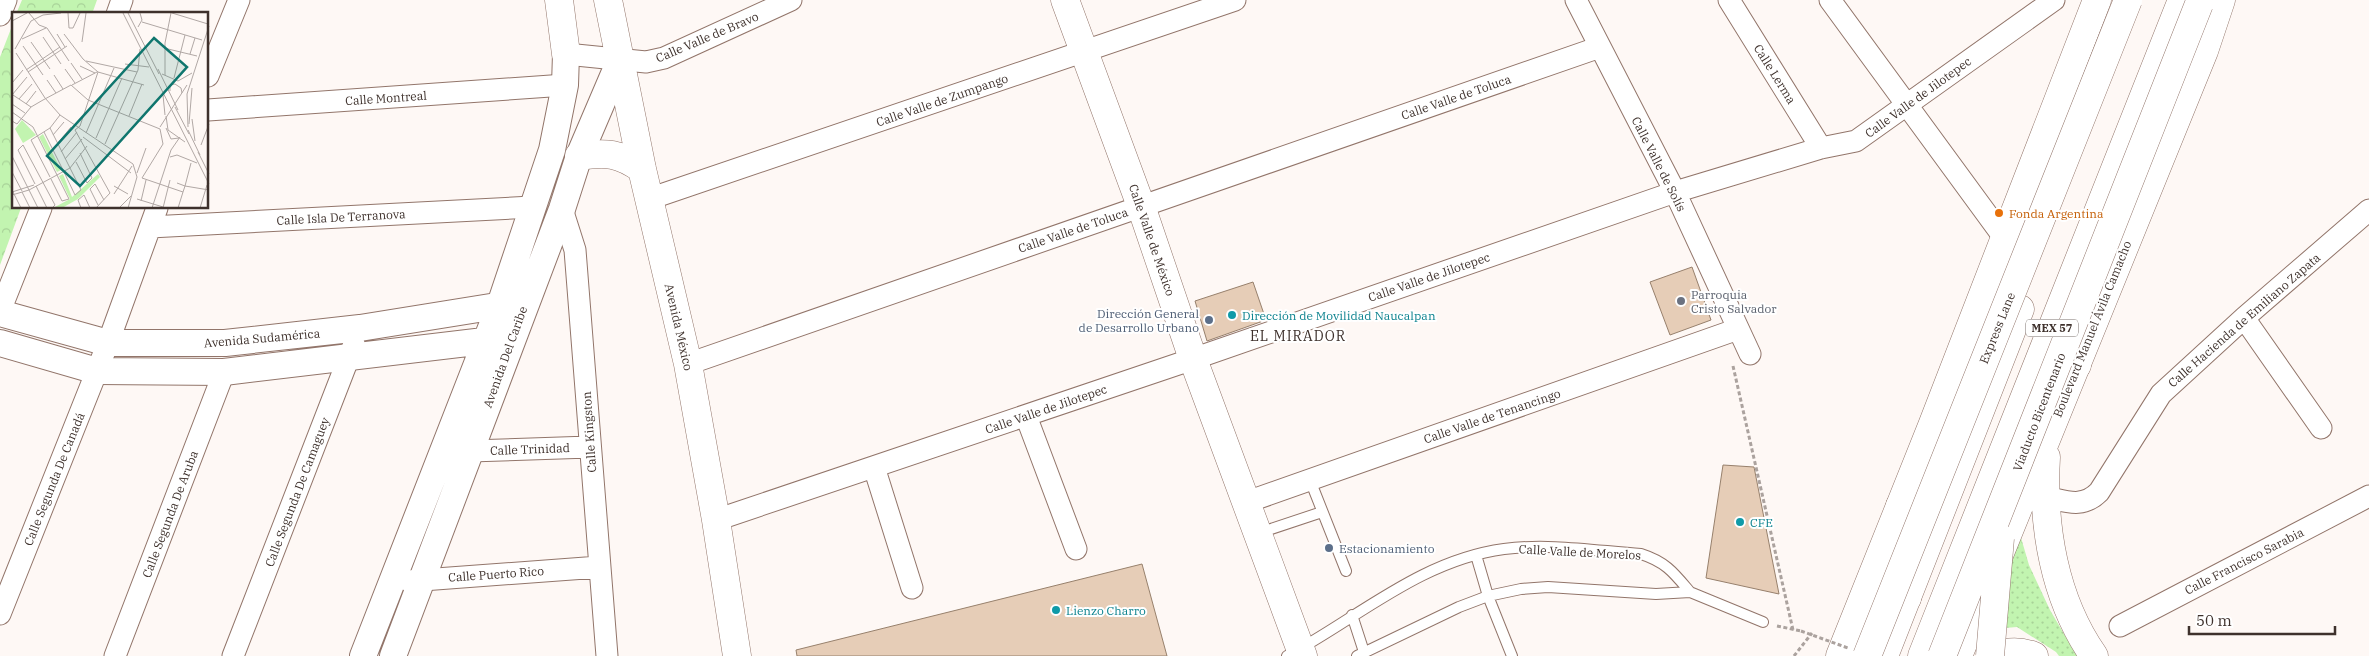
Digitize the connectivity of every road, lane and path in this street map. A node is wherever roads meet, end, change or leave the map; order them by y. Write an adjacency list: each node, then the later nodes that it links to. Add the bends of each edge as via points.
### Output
1 (6, 0): 21 (street)
2 (122, 0): 20 (street)
3 (239, 0): 26 (street)
4 (559, 0): 24 (main road)
5 (608, 0): 25 (main road, Avenida México)
6 (792, 0): 25 (street, Calle Valle de Bravo, via 664,58 646,62)
7 (1065, 0): 23 (main road, Calle Valle de México)
8 (1235, 0): 23 (street, Calle Valle de Zumpango)
9 (1576, 0): 22 (street, Calle Valle de Solís)
10 (1730, 0): 30 (street, Calle Lerma)
11 (1830, 0): 28 (street)
12 (2054, 0): 28 (street, Calle Valle de Jilotepec)
13 (2097, 0): 43 (main road)
14 (2107, 0): 95 (main road, via 1932,470)
15 (2128, 0): 95 (main road, Express Lane, bridge)
16 (2140, 0): 86 (main road, MEX 57)
17 (2182, 0): 45 (main road, MEX 57)
18 (2200, 0): 69 (main road, Viaducto Bicentenario, bridge)
19 (2221, 0): 59 (main road, Boulevard Manuel Ávila Camacho, via 2204,51)
20 (118, 12)
21 (0, 15)
22 (1600, 47): 34 (street, Calle Valle de Solís); 36 (street, Calle Valle de Toluca)
23 (1084, 52): 35 (street, Calle Valle de Zumpango); 36 (main road, Calle Valle de México)
24 (566, 54): 25 (street, Calle Valle de Bravo); 27 (street, Avenida Del Caribe)
25 (620, 60): 32 (street, Avenida Del Caribe); 33 (main road, Avenida México)
26 (209, 74)
27 (565, 85): 29 (street, Calle Montreal); 31 (street, Avenida Del Caribe)
28 (1907, 105): 30 (street, Calle Valle de Jilotepec, via 1856,141); 43 (street)
29 (209, 110)
30 (1821, 148): 34 (street, Calle Valle de Jilotepec)
31 (552, 150): 32 (street); 37 (street, Avenida Del Caribe)
32 (579, 156): 33 (main road, via 617,155); 40 (street, Avenida Del Caribe)
33 (642, 169): 35 (main road, Avenida México)
34 (1675, 192): 50 (street, Calle Valle de Solís); 57 (street, Calle Valle de Jilotepec)
35 (650, 199): 58 (main road, Avenida México)
36 (1141, 206): 57 (main road, Calle Valle de México); 58 (street, Calle Valle de Toluca)
37 (532, 207): 42 (street, Calle Isla De Terranova); 46 (street, Avenida Del Caribe)
38 (41, 209): 47 (street)
39 (158, 209): 42 (street, Calle Segunda De Canadá)
40 (562, 209): 44 (street, Avenida Del Caribe); 65 (street, Calle Kingston, via 575,250)
41 (2367, 217): 48 (street, Calle Hacienda de Emiliano Zapata)
42 (150, 228): 54 (street, Calle Segunda De Canadá)
43 (2004, 239): 73 (main road)
44 (526, 301): 46 (street, Avenida Sudamérica); 51 (street, Avenida Del Caribe)
45 (2062, 304): 59 (main road); 105 (main road, MEX 57)
46 (500, 305): 49 (street, Avenida Sudamérica); 52 (street, Avenida Del Caribe)
47 (0, 312): 54 (street, Avenida Sudamérica)
48 (2244, 318): 63 (street); 70 (street, Calle Hacienda de Emiliano Zapata, via 2161,394 2099,492 2090,500 2079,503)
49 (360, 328): 54 (street, Avenida Sudamérica, via 225,343); 56 (street, Calle Segunda De Camaguey)
50 (1732, 331): 55 (street, Calle Valle de Solís); 68 (street, Calle Valle de Tenancingo); 91 (path)
51 (513, 338): 52 (street); 66 (street, Avenida Del Caribe)
52 (486, 342): 56 (street); 82 (street, Avenida Del Caribe)
53 (0, 343): 60 (street)
54 (108, 343): 60 (street, Calle Segunda De Canadá)
55 (1750, 354)
56 (348, 359): 61 (street); 97 (street, Calle Segunda De Camaguey)
57 (1193, 359): 62 (street, Calle Valle de Jilotepec); 72 (main road, Calle Valle de México)
58 (688, 364): 75 (main road, Avenida México)
59 (2077, 365): 64 (main road, Boulevard Manuel Ávila Camacho)
60 (97, 371): 61 (street); 87 (street, Calle Segunda De Canadá)
61 (224, 372): 96 (street, Calle Segunda De Aruba)
62 (1026, 416): 67 (street, Calle Valle de Jilotepec); 77 (street)
63 (2322, 428)
64 (2050, 432): 70 (main road); 107 (main road, Boulevard Manuel Ávila Camacho)
65 (590, 447): 66 (street, Calle Trinidad); 79 (street, Calle Kingston)
66 (470, 451): 81 (street, Avenida Del Caribe)
67 (874, 467): 75 (street, Calle Valle de Jilotepec); 83 (street)
68 (1310, 480): 72 (street, Calle Valle de Tenancingo); 74 (lane)
69 (2006, 496): 106 (main road, Viaducto Bicentenario, bridge); 108 (main road, bridge, via 1995,580)
70 (2045, 496): 111 (main road, via 2057,574 2077,625)
71 (2369, 496): 90 (street, Calle Francisco Sarabia)
72 (1246, 502): 76 (main road, Calle Valle de México)
73 (1900, 506): 86 (main road); 95 (main road)
74 (1322, 512): 76 (lane); 80 (lane)
75 (716, 520): 101 (main road, Avenida México)
76 (1259, 533): 93 (main road, Calle Valle de México)
77 (1076, 548)
78 (1476, 555): 84 (lane, Calle Valle de Morelos, via 1525,547 1642,554 1659,559); 85 (lane); 88 (lane, Calle Valle de Morelos, via 1439,566)
79 (599, 567): 81 (street, Calle Puerto Rico); 100 (street, Calle Kingston)
80 (1346, 571)
81 (421, 580): 82 (street, Calle Puerto Rico); 99 (street, Avenida Del Caribe)
82 (393, 582): 98 (street, Avenida Del Caribe)
83 (912, 588)
84 (1690, 592): 85 (lane, Calle Valle de Morelos, via 1656,594 1548,587); 89 (lane, Calle Valle de Morelos)
85 (1488, 596): 94 (lane, Calle Valle de Morelos); 102 (lane)
86 (1907, 598): 104 (main road, MEX 57)
87 (0, 614)
88 (1352, 616): 93 (lane, Calle Valle de Morelos); 94 (lane, Calle Valle de Morelos)
89 (1763, 622): 91 (path)
90 (2120, 626)
91 (1793, 630): 92 (path, bridge)
92 (1812, 633): 95 (path, bridge); 103 (path)
93 (1296, 654)
94 (1361, 654)
95 (1854, 654)
96 (115, 656)
97 (233, 656)
98 (364, 656)
99 (393, 656)
100 (607, 656)
101 (737, 656)
102 (1512, 656)
103 (1794, 656)
104 (1884, 656)
105 (1922, 656)
106 (1942, 656)
107 (1958, 656)
108 (1990, 656)
109 (1995, 656): 110 (main road, via 2005,652)
110 (2034, 656)
111 (2094, 656)

